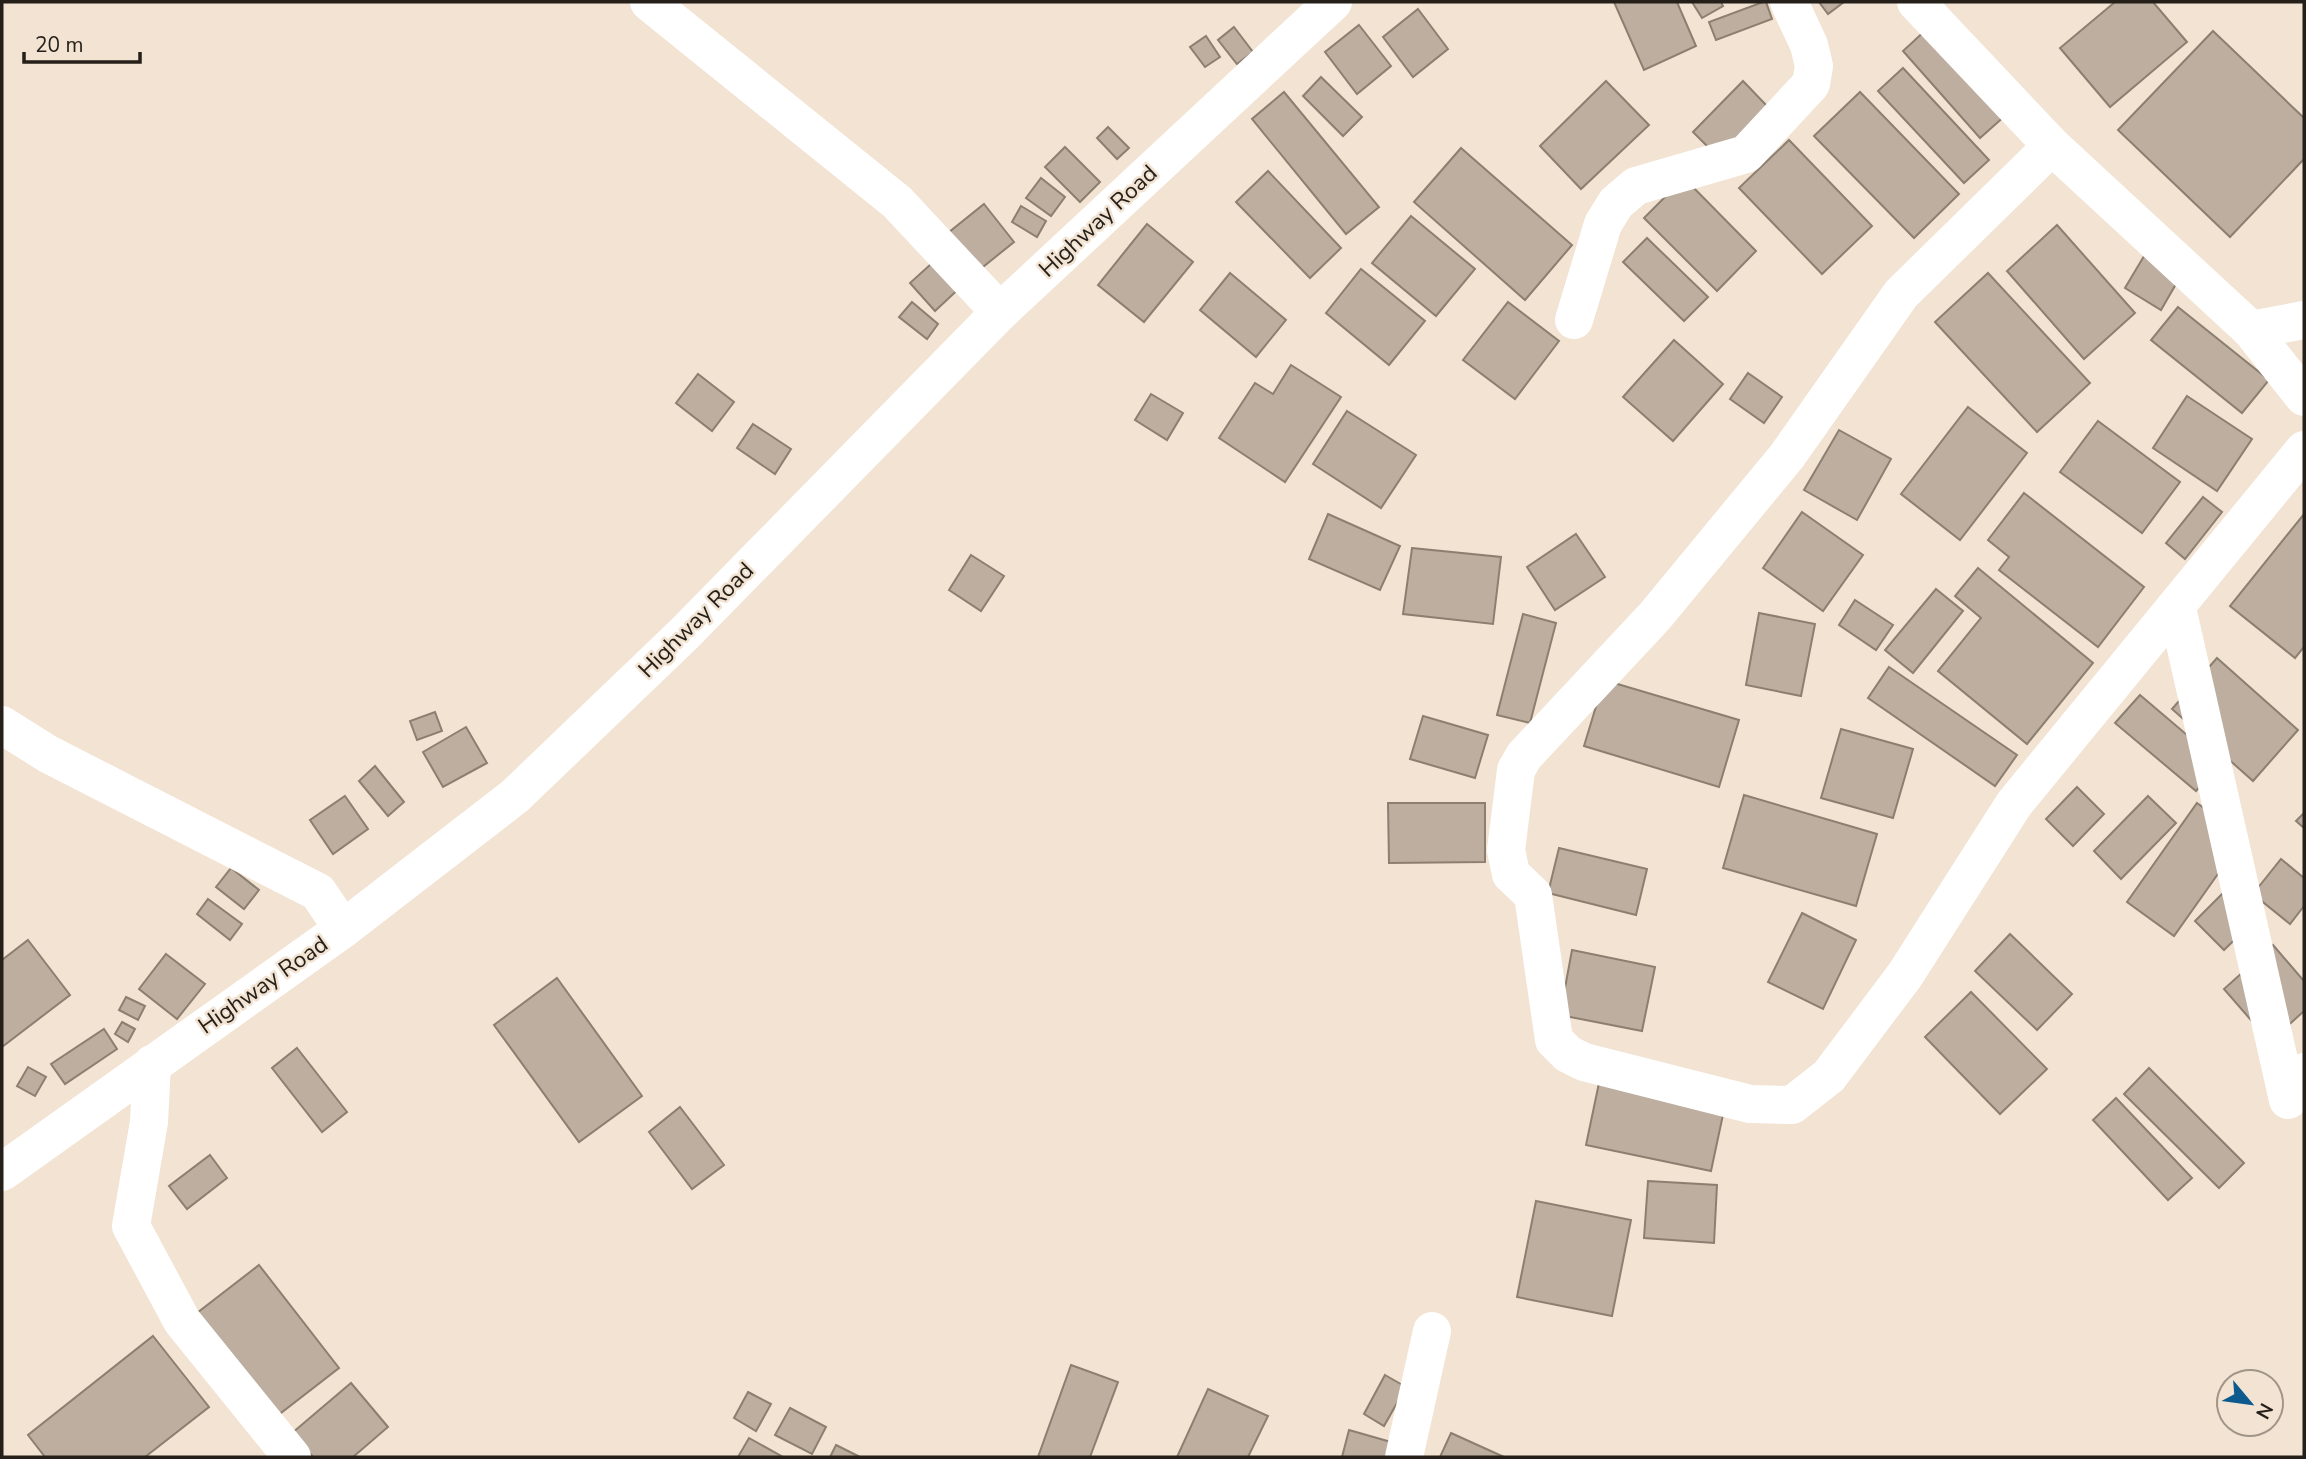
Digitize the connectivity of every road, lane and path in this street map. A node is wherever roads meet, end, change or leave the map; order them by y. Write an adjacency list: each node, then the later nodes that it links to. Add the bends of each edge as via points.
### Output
1 (649, 2): 6 (street, via 897,202)
2 (1333, 2): 6 (street, Highway Road)
3 (1789, 2): 7 (street, via 1810,45 1811,84 1746,154 1636,186 1616,203 1603,224)
4 (1916, 2): 5 (street)
5 (2052, 146): 9 (street); 12 (street, via 1901,294 1787,456 1655,616 1516,770 1506,850 1511,874 1533,895 1554,1040 1584,1062 1750,1104 1791,1105 1829,1076 1905,975 2014,804)
6 (1000, 312): 14 (street, Highway Road, via 684,634 515,796)
7 (1574, 320)
8 (2304, 320): 9 (street)
9 (2251, 330): 10 (street)
10 (2304, 397)
11 (2304, 450): 12 (street)
12 (2177, 608): 16 (street, via 2288,1100)
13 (2, 725): 14 (street, via 48,754 318,892)
14 (344, 929): 15 (street, Highway Road)
15 (152, 1064): 17 (street, Highway Road); 19 (street, via 149,1122 131,1226 182,1321)
16 (2304, 1072)
17 (2, 1172)
18 (1432, 1331): 20 (street)
19 (292, 1457)
20 (1404, 1457)

